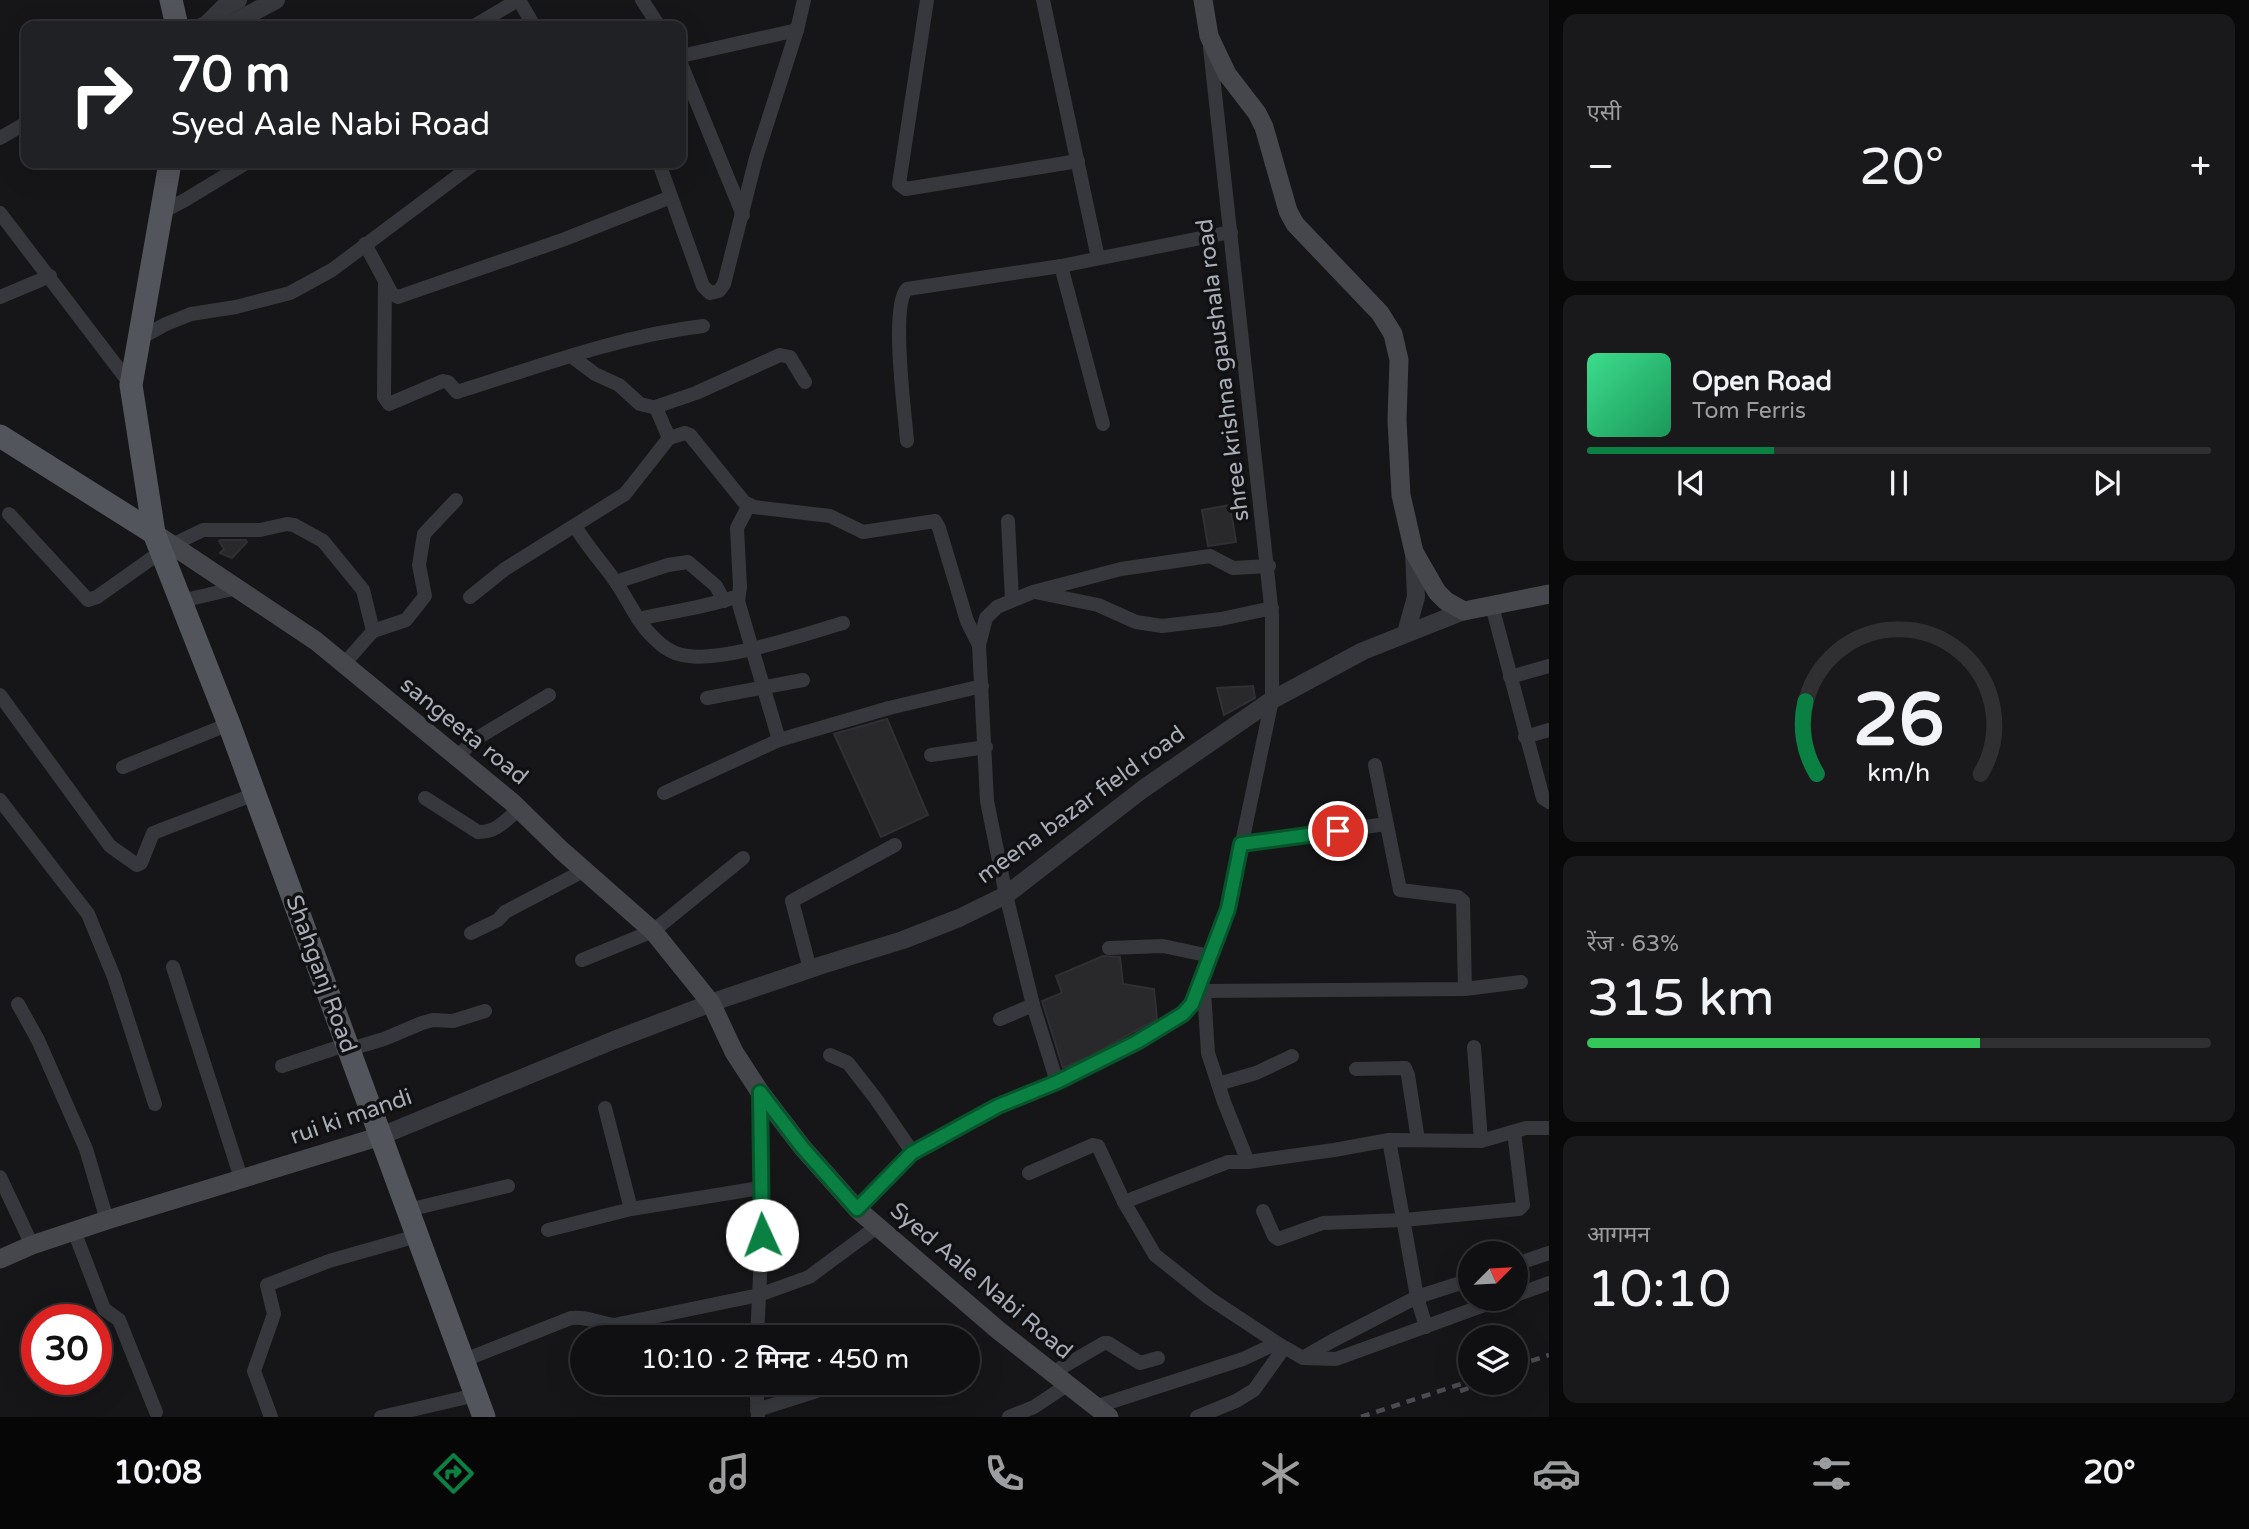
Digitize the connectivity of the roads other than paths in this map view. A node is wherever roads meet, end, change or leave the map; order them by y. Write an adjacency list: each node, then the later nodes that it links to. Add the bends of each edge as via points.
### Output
1 (171, 0): 10 (main road)
2 (238, 0): 11 (street)
3 (276, 0): 12 (street)
4 (519, 0): 13 (street); 14 (street)
5 (642, 0): 15 (street)
6 (804, 0): 16 (street)
7 (926, 0): 22 (street, via 901,186 906,189)
8 (1043, 0): 22 (street)
9 (1203, 0): 17 (main road)
10 (176, 21)
11 (210, 21)
12 (237, 21)
13 (483, 21)
14 (531, 21)
15 (656, 21)
16 (797, 30): 18 (street); 30 (street)
17 (1209, 36): 31 (street, shree krishna gaushala road); 54 (main road, via 1227,74 1264,127 1295,224 1380,313 1393,334 1399,360 1401,495)
18 (686, 55)
19 (686, 76): 30 (street)
20 (21, 126): 21 (street)
21 (0, 138)
22 (1078, 161): 33 (street)
23 (169, 168): 28 (main road, Shahganj Road)
24 (238, 168): 28 (street)
25 (468, 168): 32 (street)
26 (661, 168): 27 (street)
27 (671, 197): 30 (street, via 703,286 710,293 723,286); 36 (street, via 398,297)
28 (162, 212): 39 (main road, Shahganj Road)
29 (0, 213): 35 (street)
30 (743, 215)
31 (1231, 232): 33 (street); 55 (street, shree krishna gaushala road)
32 (365, 244): 36 (street); 39 (street, via 332,270 290,293 191,314)
33 (1098, 258): 34 (street)
34 (1061, 266): 44 (street); 47 (street, via 904,292 898,346)
35 (50, 276): 37 (street); 42 (street)
36 (385, 281): 40 (street, via 384,397 389,404 443,381 457,393)
37 (0, 297)
38 (703, 326): 40 (street, via 668,330)
39 (140, 338): 42 (main road, Shahganj Road)
40 (570, 356): 43 (street, via 640,404)
41 (804, 382): 43 (street, via 790,357 780,355)
42 (131, 385): 53 (main road, Shahganj Road)
43 (657, 408): 46 (street)
44 (1103, 424)
45 (0, 436): 53 (main road)
46 (669, 438): 49 (street, via 690,435); 52 (street, via 625,494)
47 (907, 441)
48 (456, 500): 69 (street, via 424,534 419,565 425,596 406,620)
49 (749, 505): 61 (street, via 737,528 740,587); 71 (street, via 830,516 863,532 935,521)
50 (9, 514): 53 (street, via 88,600)
51 (1008, 522): 62 (street)
52 (575, 526): 56 (street); 60 (street, via 505,569)
53 (163, 543): 57 (main road, sangeeta road); 63 (main road, Shahganj Road); 69 (street, via 203,530 294,525 323,541 363,590)
54 (1414, 552): 66 (main road, via 1437,592); 70 (street, via 1416,597)
55 (1269, 566): 58 (street, via 1233,568 1210,556 1121,569); 65 (street, shree krishna gaushala road)
56 (616, 582): 61 (street, via 688,562); 67 (street)
57 (237, 588): 63 (street); 73 (main road, sangeeta road)
58 (1033, 592): 62 (street); 65 (street, via 1098,605 1136,622 1162,626)
59 (1549, 594): 64 (main road)
60 (470, 597)
61 (730, 599): 67 (street); 72 (street)
62 (1012, 600): 71 (street, via 986,618)
63 (181, 601): 83 (main road, Shahganj Road)
64 (1492, 606): 66 (main road); 75 (street)
65 (1272, 608): 82 (street, shree krishna gaushala road)
66 (1464, 611): 70 (street, meena bazar field road)
67 (638, 619): 72 (street, via 656,640 681,655 707,656)
68 (843, 623): 72 (street)
69 (373, 631): 73 (street)
70 (1406, 633): 82 (street, meena bazar field road)
71 (979, 645): 77 (street)
72 (751, 648): 78 (street)
73 (344, 664): 89 (main road, sangeeta road)
74 (1549, 666): 75 (street)
75 (1510, 677): 85 (street)
76 (803, 680): 78 (street)
77 (982, 686): 86 (street); 87 (street)
78 (763, 688): 81 (street); 86 (street)
79 (0, 695): 93 (street, via 110,846 137,865 153,834)
80 (549, 695): 89 (street, via 479,737)
81 (708, 698)
82 (1272, 700): 99 (street, shree krishna gaushala road); 103 (street, meena bazar field road, via 1143,789)
83 (229, 723): 91 (street); 93 (main road, Shahganj Road)
84 (1549, 730): 85 (street)
85 (1525, 737): 96 (street, via 1543,798)
86 (779, 740): 92 (street)
87 (986, 747): 88 (street); 103 (street, via 987,802)
88 (931, 755)
89 (456, 757): 97 (main road, sangeeta road)
90 (1375, 765): 98 (street)
91 (123, 768)
92 (664, 793)
93 (255, 794): 119 (main road, Shahganj Road)
94 (425, 798): 97 (street, via 478,832 492,831)
95 (0, 800): 128 (street, via 88,914 114,976)
96 (1549, 802)
97 (519, 809): 102 (main road, sangeeta road)
98 (1387, 824): 99 (street); 113 (street, via 1399,890 1463,901)
99 (1241, 844): 107 (street, shree krishna gaushala road, via 1228,909)
100 (895, 845): 110 (street, via 792,901)
101 (743, 858): 104 (street)
102 (585, 870): 104 (main road, sangeeta road); 105 (street)
103 (1006, 895): 110 (street, meena bazar field road, via 903,940); 116 (street)
104 (653, 931): 108 (street); 114 (main road, sangeeta road)
105 (471, 933)
106 (1109, 948): 107 (street, via 1163,946)
107 (1210, 956): 112 (street, shree krishna gaushala road)
108 (582, 960)
109 (173, 967): 140 (street)
110 (810, 969): 114 (street, meena bazar field road)
111 (1521, 982): 113 (street)
112 (1201, 989): 113 (street); 125 (street, via 1183,1014); 126 (street, via 1208,1054)
113 (1465, 989)
114 (711, 1003): 127 (main road, Syed Aale Nabi Road); 132 (street, rui ki mandi)
115 (18, 1004): 148 (street, via 86,1149)
116 (1033, 1005): 118 (street); 125 (street)
117 (485, 1011): 119 (street, via 453,1021 433,1020 384,1039)
118 (1000, 1019)
119 (346, 1047): 123 (street); 132 (main road, Shahganj Road)
120 (1474, 1047): 135 (street)
121 (830, 1055): 136 (street, via 848,1063)
122 (1292, 1056): 126 (street)
123 (282, 1066)
124 (1356, 1069): 134 (street, via 1405,1068)
125 (1057, 1082): 136 (street, via 998,1106)
126 (1218, 1084): 137 (street)
127 (760, 1092): 142 (street); 145 (main road, Syed Aale Nabi Road)
128 (155, 1104)
129 (605, 1108): 144 (street)
130 (1549, 1128): 131 (street)
131 (1514, 1132): 135 (street); 149 (street, via 1522,1208)
132 (381, 1136): 140 (main road, rui ki mandi); 146 (main road, Shahganj Road)
133 (1389, 1139): 134 (street); 137 (street); 149 (street)
134 (1418, 1140): 135 (street)
135 (1481, 1140)
136 (912, 1153): 145 (street)
137 (1248, 1162): 143 (street, via 1208,1168)
138 (1029, 1173): 143 (street, via 1095,1144)
139 (0, 1177): 154 (street)
140 (241, 1178): 148 (main road, rui ki mandi)
141 (508, 1186): 146 (street)
142 (760, 1188): 144 (street); 161 (street)
143 (1124, 1202): 166 (street, via 1159,1259)
144 (631, 1209): 151 (street)
145 (857, 1209): 150 (main road, Syed Aale Nabi Road)
146 (408, 1210): 153 (main road, Shahganj Road)
147 (1264, 1211): 149 (street, via 1278,1239 1323,1223)
148 (107, 1220): 152 (main road, rui ki mandi)
149 (1404, 1220): 162 (street)
150 (878, 1226): 161 (street, via 809,1277); 170 (main road, Syed Aale Nabi Road)
151 (548, 1230)
152 (74, 1231): 154 (main road, rui ki mandi); 174 (street, via 104,1309 119,1320)
153 (417, 1236): 169 (main road, Shahganj Road); 177 (street, via 329,1261 267,1285 274,1314 254,1371)
154 (32, 1245): 156 (main road, rui ki mandi)
155 (1549, 1253): 157 (street)
156 (0, 1259)
157 (1528, 1260)
158 (1549, 1283): 160 (street)
159 (1458, 1284): 162 (street)
160 (1528, 1290)
161 (759, 1294): 164 (street); 169 (street, via 614,1325 571,1318)
162 (1417, 1297): 165 (street); 168 (street)
163 (1469, 1311): 165 (street)
164 (758, 1325)
165 (1426, 1327): 168 (street, via 1336,1359)
166 (1280, 1345): 168 (street); 175 (street); 181 (street, via 1254,1390)
167 (1158, 1358): 170 (street, via 1140,1363 1104,1343)
168 (1303, 1358)
169 (462, 1360): 171 (main road, Shahganj Road)
170 (1059, 1379): 175 (main road, Syed Aale Nabi Road); 180 (street, via 1034,1407)
171 (475, 1395): 178 (street); 179 (main road, Shahganj Road)
172 (756, 1395): 176 (street)
173 (808, 1395): 176 (street)
174 (156, 1412)
175 (1102, 1412)
176 (757, 1413)
177 (271, 1417)
178 (381, 1417)
179 (484, 1417)
180 (1010, 1417)
181 (1198, 1417)

